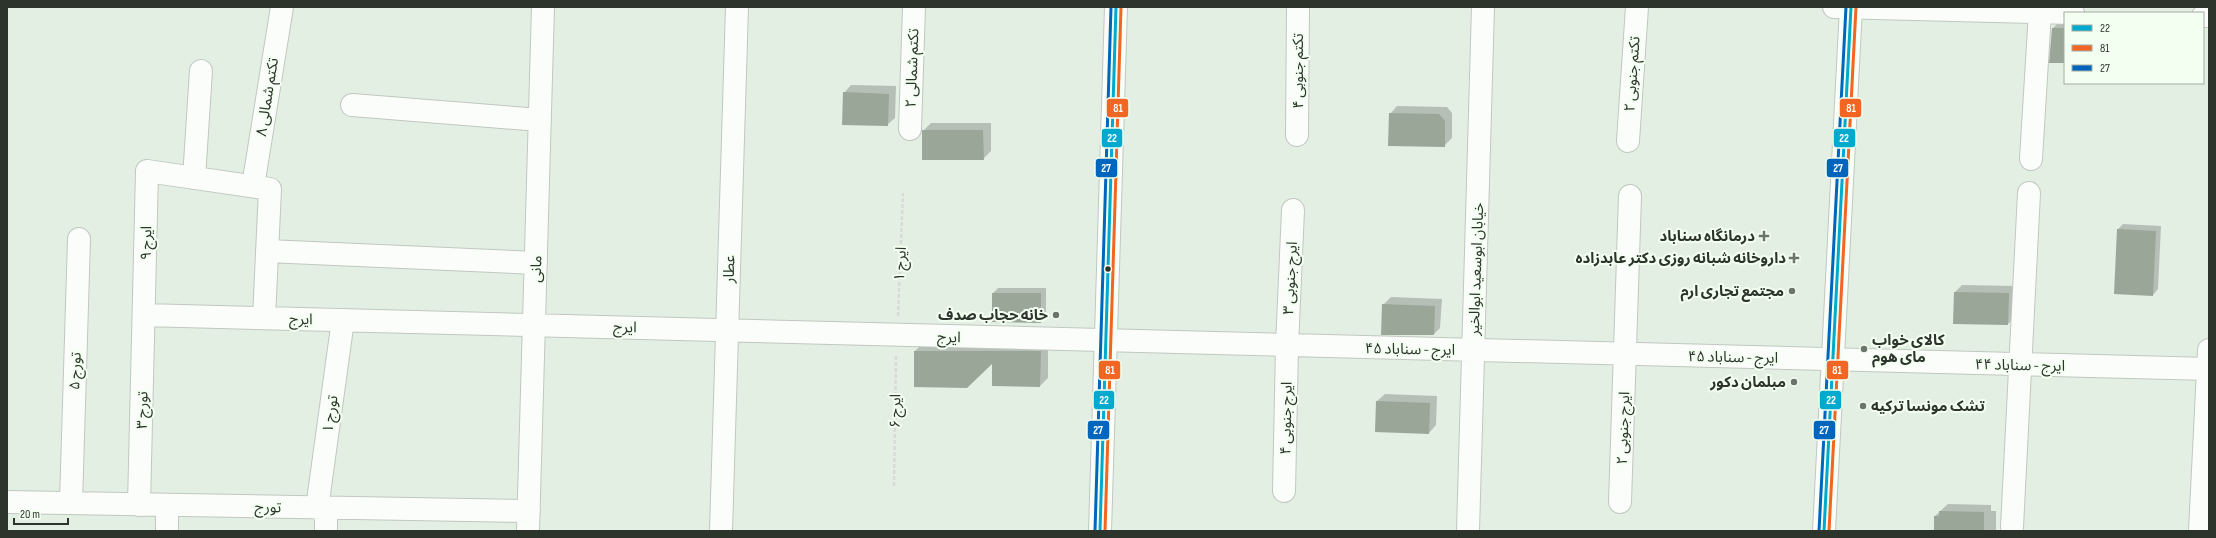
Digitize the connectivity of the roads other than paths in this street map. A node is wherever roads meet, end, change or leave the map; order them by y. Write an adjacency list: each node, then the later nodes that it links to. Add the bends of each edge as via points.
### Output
1 (282, 7): 21 (street, تکتم شمالی ۸)
2 (543, 7): 15 (street, مانی)
3 (737, 7): 32 (street, عطار)
4 (914, 7): 16 (street, تکتم شمالی ۲)
5 (1116, 7): 33 (street)
6 (1298, 7): 17 (street, تکتم جنوبی ۴)
7 (1483, 7): 35 (street, خیابان ابوسعید ابوالخیر)
8 (1637, 7): 18 (street, تکتم جنوبی ۲)
9 (1845, 7): 10 (street); 37 (street)
10 (1983, 9): 11 (street)
11 (2040, 12): 12 (street); 19 (street)
12 (2064, 13)
13 (201, 71): 20 (street)
14 (352, 105): 15 (street)
15 (540, 120): 27 (street, مانی)
16 (910, 129)
17 (1297, 135)
18 (1628, 141)
19 (2031, 159)
20 (194, 178): 21 (street); 28 (street, ایرج ۹, via 147,171)
21 (253, 186): 26 (street, via 270,189)
22 (2029, 193): 39 (street)
23 (1630, 196): 36 (street, ایرج جنوبی ۲)
24 (1293, 210): 34 (street, ایرج جنوبی ۳)
25 (79, 239): 43 (street, تورج ۵)
26 (267, 250): 27 (street); 29 (street)
27 (536, 262): 31 (street, مانی)
28 (144, 315): 29 (street, ایرج); 44 (street, تورج ۳)
29 (264, 318): 30 (street, ایرج)
30 (343, 320): 31 (street, ایرج); 46 (street, تورج ۱)
31 (534, 324): 32 (street, ایرج); 47 (street, مانی)
32 (727, 330): 33 (street, ایرج); 51 (street, عطار)
33 (1106, 342): 34 (street, ایرج - سناباد ۴۵); 52 (street)
34 (1287, 346): 35 (street, ایرج - سناباد ۴۵); 40 (street, ایرج جنوبی ۴)
35 (1474, 351): 36 (street, ایرج - سناباد ۴۵); 53 (street, خیابان ابوسعید ابوالخیر)
36 (1626, 355): 37 (street, ایرج - سناباد ۴۵); 42 (street, ایرج جنوبی ۲)
37 (1833, 360): 39 (street, ایرج - سناباد ۴۴); 54 (street)
38 (2209, 363): 39 (street, ایرج - سناباد ۴۴); 55 (street)
39 (2021, 365): 48 (street)
40 (1284, 491)
41 (7, 502): 43 (street, تورج)
42 (1620, 502)
43 (71, 503): 44 (street, تورج)
44 (139, 504): 45 (street, تورج)
45 (167, 505): 46 (street, تورج); 49 (street)
46 (322, 508): 47 (street, تورج); 50 (street, تورج ۱)
47 (528, 521)
48 (2012, 526)
49 (167, 531)
50 (326, 531)
51 (721, 531)
52 (1100, 531)
53 (1468, 531)
54 (1824, 531)
55 (2200, 531)

